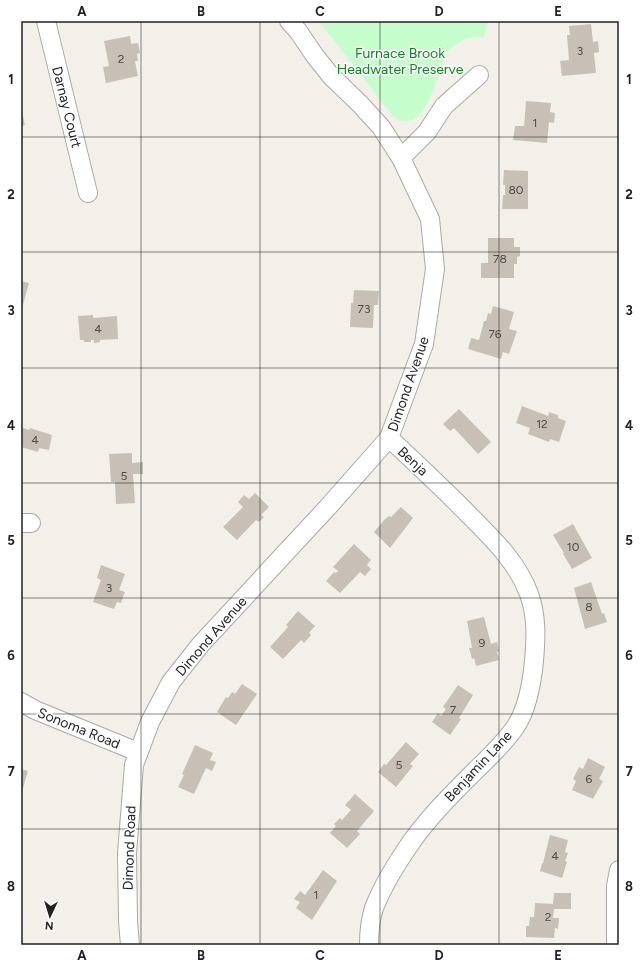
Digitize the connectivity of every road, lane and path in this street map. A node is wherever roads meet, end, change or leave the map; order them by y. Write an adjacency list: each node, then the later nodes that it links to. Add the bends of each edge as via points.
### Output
1 (46, 21): 5 (street, Darnay Court)
2 (289, 21): 4 (street, Dimond Avenue, via 331,76 381,127)
3 (480, 75): 4 (street, via 444,106 428,132)
4 (401, 158): 6 (street, Dimond Avenue, via 430,219 435,269 424,344)
5 (88, 193)
6 (389, 438): 7 (street, Benja); 9 (street, Dimond Avenue, via 328,508 201,644 171,682)
7 (438, 483): 12 (street, Benjamin Lane, via 501,548 518,570 529,594 534,616 536,636 533,678 516,725 502,744 444,802 397,863 374,909)
8 (21, 702): 9 (street, Sonoma Road)
9 (138, 752): 11 (street, Dimond Road, via 134,765 127,853)
10 (619, 870): 13 (street, via 616,886)
11 (130, 945)
12 (369, 945)
13 (616, 945)

